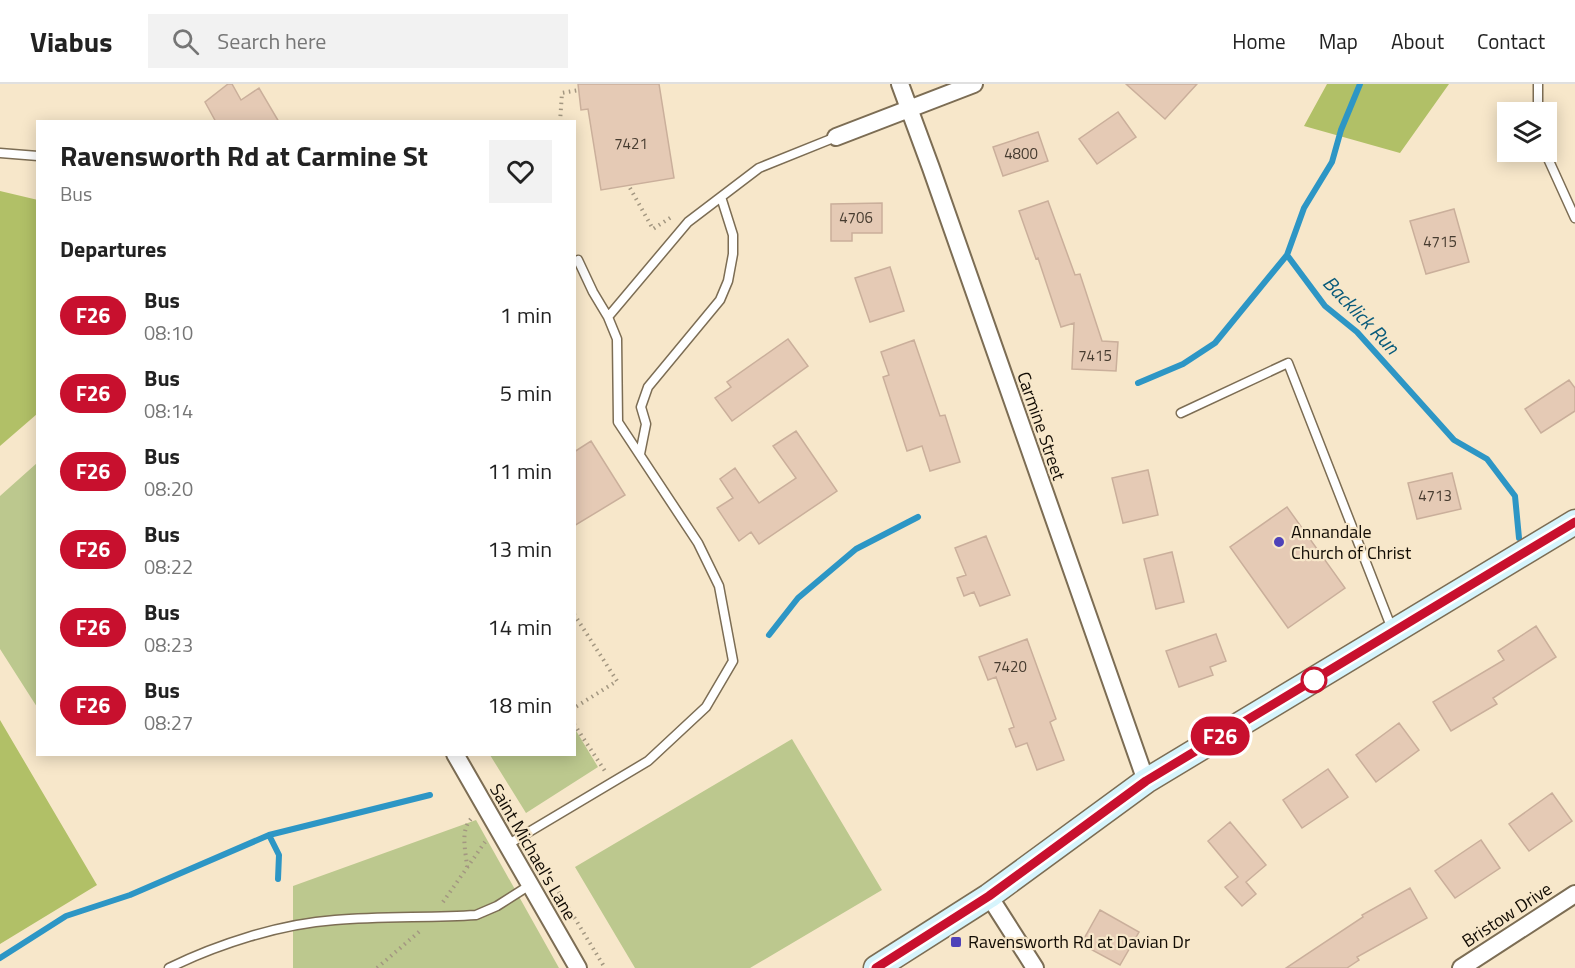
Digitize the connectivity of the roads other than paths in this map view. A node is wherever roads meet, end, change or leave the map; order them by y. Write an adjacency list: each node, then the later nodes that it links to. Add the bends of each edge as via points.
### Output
1 (900, 84): 5 (street, Carmine Street)
2 (974, 84): 5 (street)
3 (1538, 84): 4 (lane)
4 (1538, 102)
5 (908, 108): 6 (street); 19 (street, Carmine Street)
6 (836, 137): 10 (lane, via 759,168)
7 (0, 153): 8 (lane)
8 (36, 156)
9 (1550, 162): 11 (lane)
10 (721, 196): 13 (lane, via 688,222); 15 (lane, via 733,235 728,281 720,300 648,387 641,407 646,424)
11 (1575, 218)
12 (579, 260): 13 (lane)
13 (608, 317): 15 (lane, via 616,339 618,422)
14 (1181, 413): 17 (lane, via 1288,363)
15 (640, 454): 20 (lane, via 698,543 719,586 733,661 706,707 648,761)
16 (1575, 522): 17 (main road)
17 (1393, 632): 19 (main road)
18 (456, 756): 20 (street, Saint Michael's Lane)
19 (1146, 781): 23 (main road)
20 (506, 845): 21 (street, Saint Michael's Lane)
21 (530, 885): 24 (lane, via 476,915 323,922 230,943); 25 (street, Saint Michael's Lane)
22 (1575, 894): 28 (street, Bristow Drive)
23 (989, 896): 26 (main road); 27 (street)
24 (169, 968)
25 (578, 968)
26 (876, 968)
27 (1035, 968)
28 (1461, 968)

